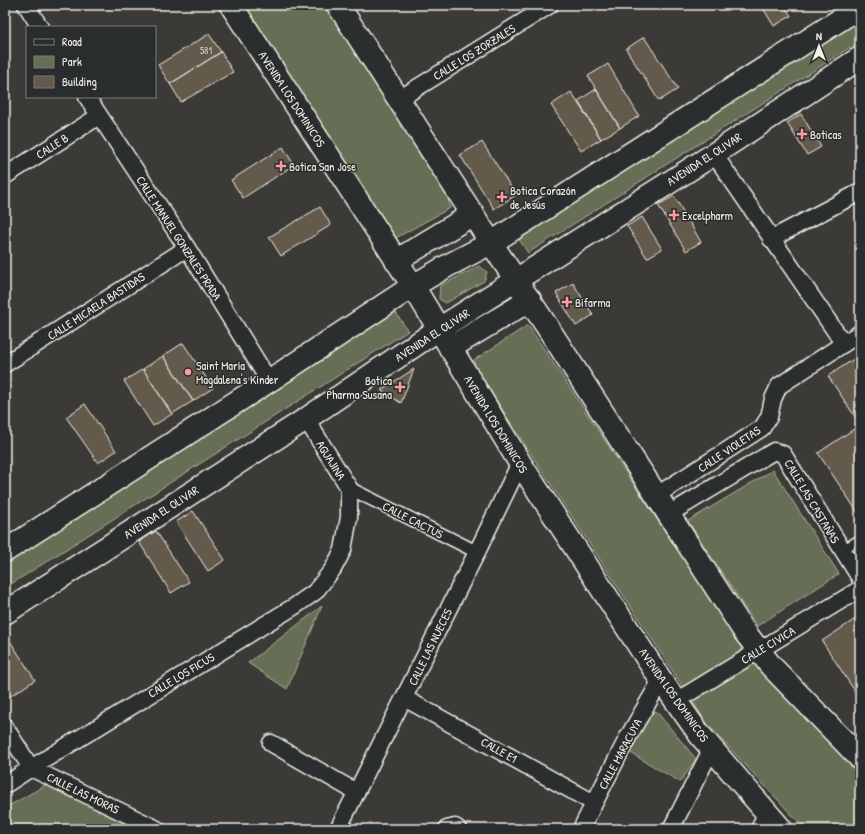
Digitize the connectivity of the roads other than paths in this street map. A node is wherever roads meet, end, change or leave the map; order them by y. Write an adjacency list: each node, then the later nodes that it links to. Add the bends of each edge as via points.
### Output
1 (26, 5): 6 (street)
2 (231, 5): 18 (main road, AVENIDA LOS DOMINICOS)
3 (338, 5): 9 (main road)
4 (550, 5): 9 (street, CALLE LOS ZORZALES)
5 (860, 7): 16 (main road)
6 (39, 26)
7 (860, 58): 11 (main road, AVENIDA EL OLIVAR)
8 (88, 98): 10 (street, CALLE MANUEL GONZALES PRADA)
9 (399, 99): 14 (main road)
10 (99, 116): 12 (street, CALLE B); 17 (street, CALLE MANUEL GONZALES PRADA)
11 (714, 154): 15 (street); 19 (main road, AVENIDA EL OLIVAR)
12 (5, 176)
13 (860, 192): 15 (street)
14 (473, 214): 16 (main road); 18 (main road)
15 (771, 239): 24 (street)
16 (491, 243): 19 (main road); 20 (main road)
17 (187, 248): 26 (street, CALLE MICAELA BASTIDAS); 27 (street, CALLE MANUEL GONZALES PRADA)
18 (396, 262): 20 (main road, AVENIDA LOS DOMINICOS)
19 (516, 280): 21 (main road); 22 (main road, AVENIDA EL OLIVAR)
20 (413, 286): 22 (main road, AVENIDA LOS DOMINICOS); 27 (main road)
21 (530, 300): 25 (main road); 31 (main road)
22 (439, 329): 25 (main road, AVENIDA LOS DOMINICOS); 28 (main road, AVENIDA EL OLIVAR)
23 (860, 333): 24 (street, CALLE VIOLETAS)
24 (844, 344): 31 (street, CALLE VIOLETAS, via 779,386 762,428)
25 (450, 348): 29 (main road, AVENIDA LOS DOMINICOS)
26 (5, 364)
27 (269, 381): 36 (main road)
28 (306, 419): 30 (street, AGUAJINA); 40 (main road, AVENIDA EL OLIVAR)
29 (520, 463): 37 (street, CALLE LAS NUECES); 42 (main road, AVENIDA LOS DOMINICOS)
30 (349, 488): 34 (street, AGUAJINA, via 349,517); 37 (street, CALLE CACTUS)
31 (657, 495): 32 (main road)
32 (669, 514): 35 (street, CALLE LAS CASTAÑAS, via 774,451 783,454); 41 (main road)
33 (860, 539): 35 (lane)
34 (343, 550): 49 (street, CALLE LOS FICUS, via 333,569 315,592 295,606)
35 (842, 550): 38 (street, CALLE LAS CASTAÑAS)
36 (5, 551)
37 (477, 552): 43 (street, CALLE LAS NUECES)
38 (860, 578)
39 (860, 589): 41 (street, CALLE CIVICA)
40 (5, 613)
41 (758, 651): 44 (street, CALLE CIVICA); 48 (main road)
42 (661, 680): 44 (main road, AVENIDA LOS DOMINICOS); 52 (street, CALLE MARACUYA)
43 (404, 698): 51 (street, CALLE LAS NUECES); 52 (street, CALLE E1)
44 (676, 701): 47 (main road, AVENIDA LOS DOMINICOS)
45 (5, 726): 49 (street)
46 (270, 743): 51 (street)
47 (712, 748): 53 (main road, AVENIDA LOS DOMINICOS); 59 (street)
48 (860, 758)
49 (31, 768): 50 (street, CALLE LOS FICUS); 54 (street, CALLE LAS MORAS)
50 (5, 785)
51 (356, 792): 55 (street, CALLE LAS NUECES)
52 (594, 803): 58 (street, CALLE MARACUYA)
53 (763, 821): 60 (main road, AVENIDA LOS DOMINICOS)
54 (157, 829)
55 (338, 829)
56 (447, 829): 57 (street)
57 (458, 829)
58 (581, 829)
59 (671, 829)
60 (781, 829)

